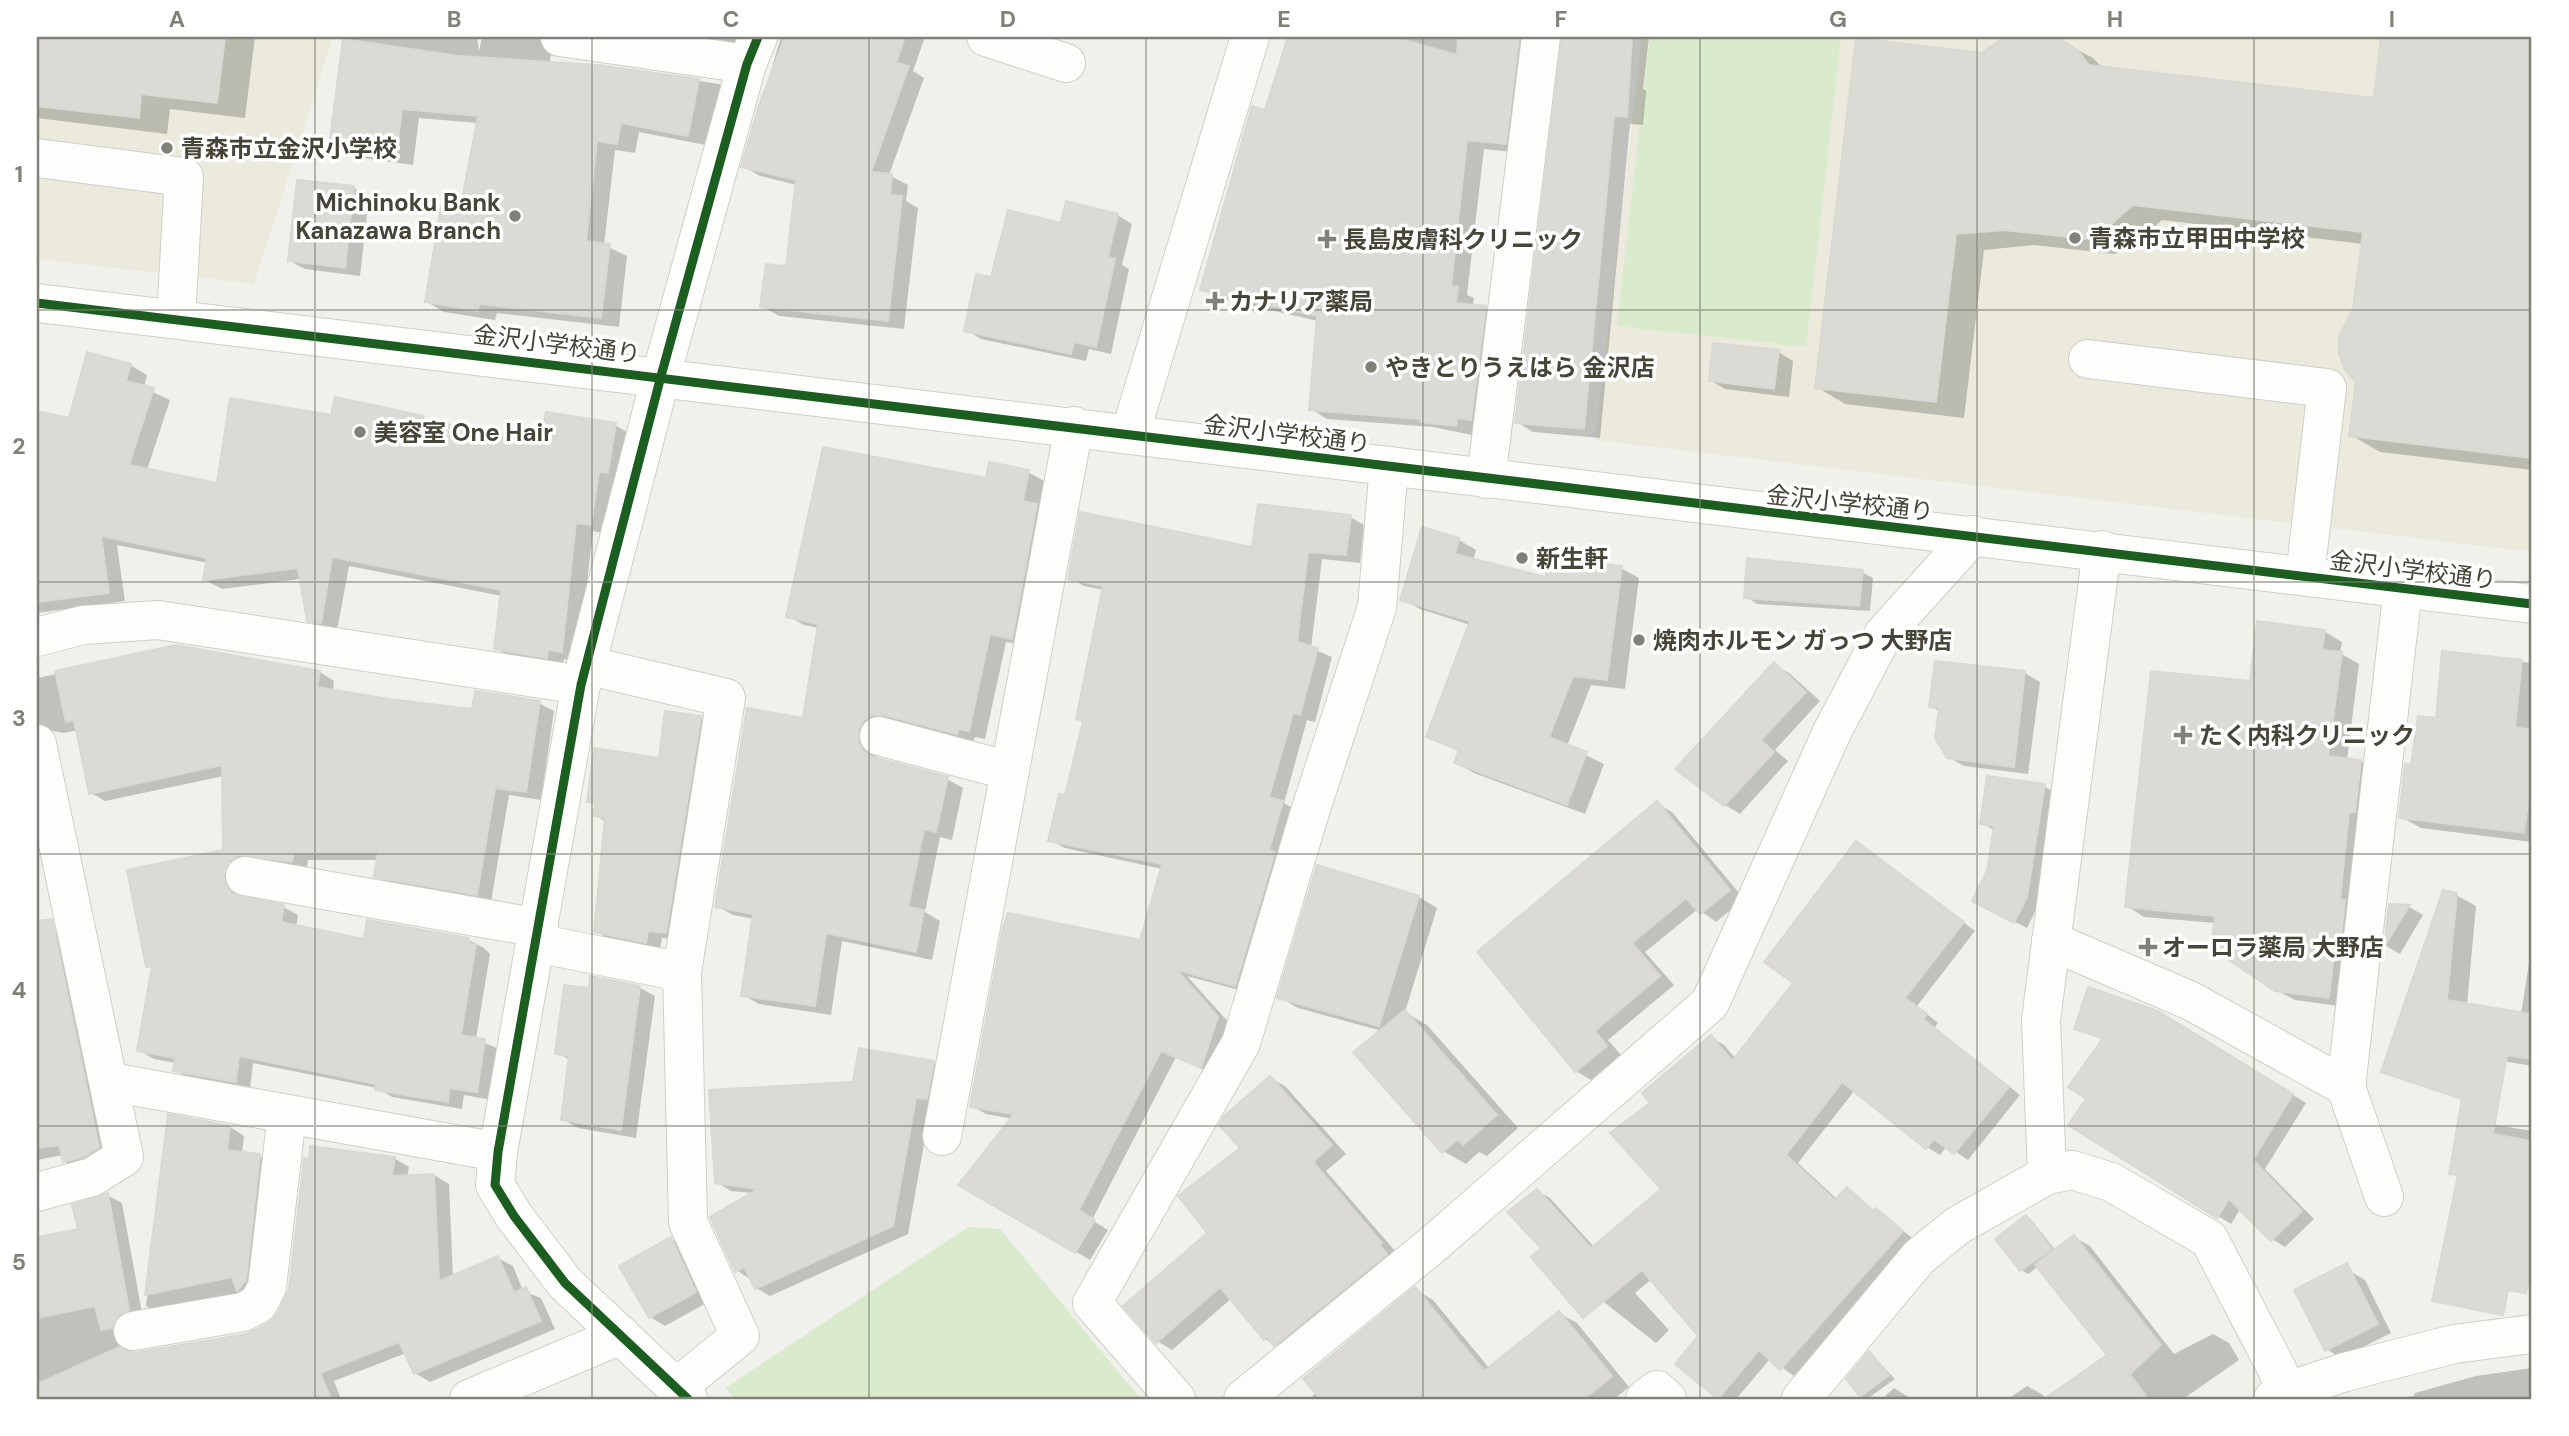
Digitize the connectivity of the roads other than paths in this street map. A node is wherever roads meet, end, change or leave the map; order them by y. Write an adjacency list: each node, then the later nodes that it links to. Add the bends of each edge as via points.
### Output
1 (560, 37): 5 (street)
2 (986, 37): 6 (street)
3 (1250, 37): 13 (street)
4 (1541, 37): 15 (street)
5 (752, 50): 11 (street)
6 (1066, 63)
7 (37, 158): 9 (street, via 184,177)
8 (37, 303): 9 (street, 金沢小学校通り)
9 (176, 319): 11 (street, 金沢小学校通り)
10 (2088, 359): 18 (street, via 2327,388)
11 (661, 376): 12 (street, 金沢小学校通り); 22 (street)
12 (1074, 426): 13 (street, 金沢小学校通り); 25 (street)
13 (1130, 434): 14 (street, 金沢小学校通り)
14 (1389, 466): 15 (street, 金沢小学校通り); 44 (street, via 1377,607 1241,1043 1092,1303)
15 (1486, 479): 16 (street, 金沢小学校通り)
16 (1973, 535): 17 (street, 金沢小学校通り); 45 (street, via 1883,635 1832,732 1710,1003 1431,1245)
17 (2102, 550): 18 (street, 金沢小学校通り); 28 (street)
18 (2305, 576): 19 (street, 金沢小学校通り)
19 (2403, 588): 20 (street, 金沢小学校通り); 31 (street)
20 (2532, 604)
21 (37, 637): 22 (street, via 83,625 159,620)
22 (584, 675): 27 (street); 29 (street, via 726,698)
23 (878, 736): 25 (street)
24 (37, 744): 30 (street)
25 (1010, 771): 33 (street)
26 (246, 876): 27 (street)
27 (538, 935): 29 (street); 34 (street)
28 (2051, 942): 31 (street, via 2191,1001); 35 (street, via 2041,1020)
29 (682, 972): 41 (street, via 688,1222 740,1336)
30 (111, 1082): 32 (street); 36 (street, via 124,1157 92,1177)
31 (2346, 1087): 37 (street)
32 (287, 1114): 34 (street); 38 (street, via 267,1287 258,1304 243,1312)
33 (942, 1136)
34 (498, 1152): 40 (street, via 495,1185 514,1216 565,1283)
35 (2047, 1175): 42 (street, via 2073,1170 2111,1182 2209,1239 2278,1371); 48 (street, via 1957,1226 1919,1257)
36 (37, 1192)
37 (2384, 1197)
38 (133, 1331)
39 (2532, 1334): 42 (street, via 2454,1344 2345,1372)
40 (621, 1335): 41 (street); 43 (street)
41 (682, 1394)
42 (2279, 1396)
43 (469, 1399)
44 (1176, 1399)
45 (1243, 1399)
46 (1645, 1399): 47 (street, via 1657,1390)
47 (1667, 1399)
48 (1801, 1399)

